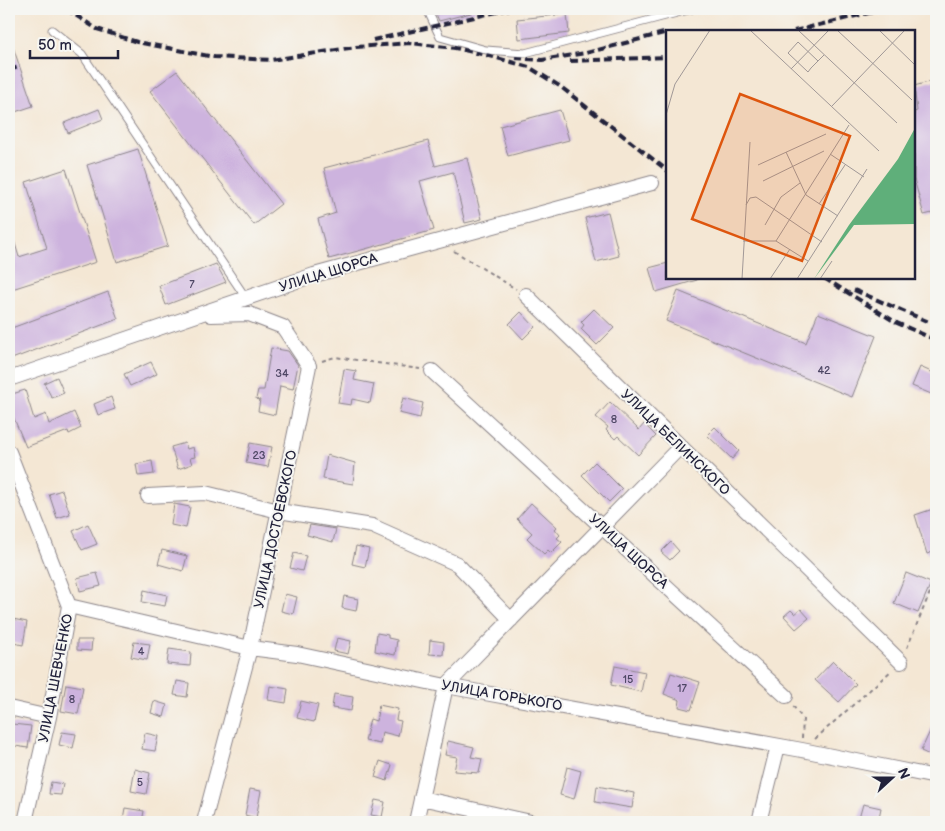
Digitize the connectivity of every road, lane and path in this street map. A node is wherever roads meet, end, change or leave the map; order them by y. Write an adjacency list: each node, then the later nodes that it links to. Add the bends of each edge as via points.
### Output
1 (427, 9): 2 (lane, via 440,37 486,50 525,53)
2 (692, 9)
3 (52, 30): 7 (lane, via 82,54)
4 (652, 183): 5 (street, УЛИЦА ЩОРСА)
5 (437, 241): 6 (path); 7 (street, УЛИЦА ЩОРСА, via 314,275)
6 (526, 295): 12 (street, УЛИЦА БЕЛИНСКОГО)
7 (246, 298): 8 (street, УЛИЦА ЩОРСА)
8 (198, 315): 9 (street, via 249,314 283,327); 11 (street, УЛИЦА ЩОРСА)
9 (309, 366): 10 (path, via 335,357); 15 (street, УЛИЦА ДОСТОЕВСКОГО)
10 (432, 371): 16 (street, УЛИЦА ЩОРСА)
11 (9, 379)
12 (680, 446): 16 (street); 21 (street, УЛИЦА БЕЛИНСКОГО)
13 (9, 452): 18 (street, УЛИЦА ШЕВЧЕНКО)
14 (148, 496): 15 (street, via 205,493)
15 (279, 511): 19 (street, via 372,526 457,564); 20 (street, УЛИЦА ДОСТОЕВСКОГО)
16 (602, 527): 19 (street); 23 (street, УЛИЦА ЩОРСА)
17 (936, 578): 21 (path)
18 (69, 606): 20 (street, УЛИЦА ГОРЬКОГО); 25 (street, УЛИЦА ШЕВЧЕНКО)
19 (511, 620): 22 (street)
20 (250, 648): 22 (street, УЛИЦА ГОРЬКОГО, via 297,654); 31 (street, УЛИЦА ДОСТОЕВСКОГО)
21 (902, 662): 27 (path)
22 (446, 686): 26 (street, УЛИЦА ГОРЬКОГО); 29 (street)
23 (786, 696): 27 (path, via 803,719)
24 (9, 708): 25 (street)
25 (49, 717): 30 (street, УЛИЦА ШЕВЧЕНКО)
26 (778, 746): 27 (street, УЛИЦА ГОРЬКОГО); 34 (street)
27 (802, 750): 28 (street, УЛИЦА ГОРЬКОГО)
28 (936, 777)
29 (421, 798): 32 (street); 33 (street)
30 (25, 822)
31 (204, 822)
32 (416, 822)
33 (531, 822)
34 (759, 822)

